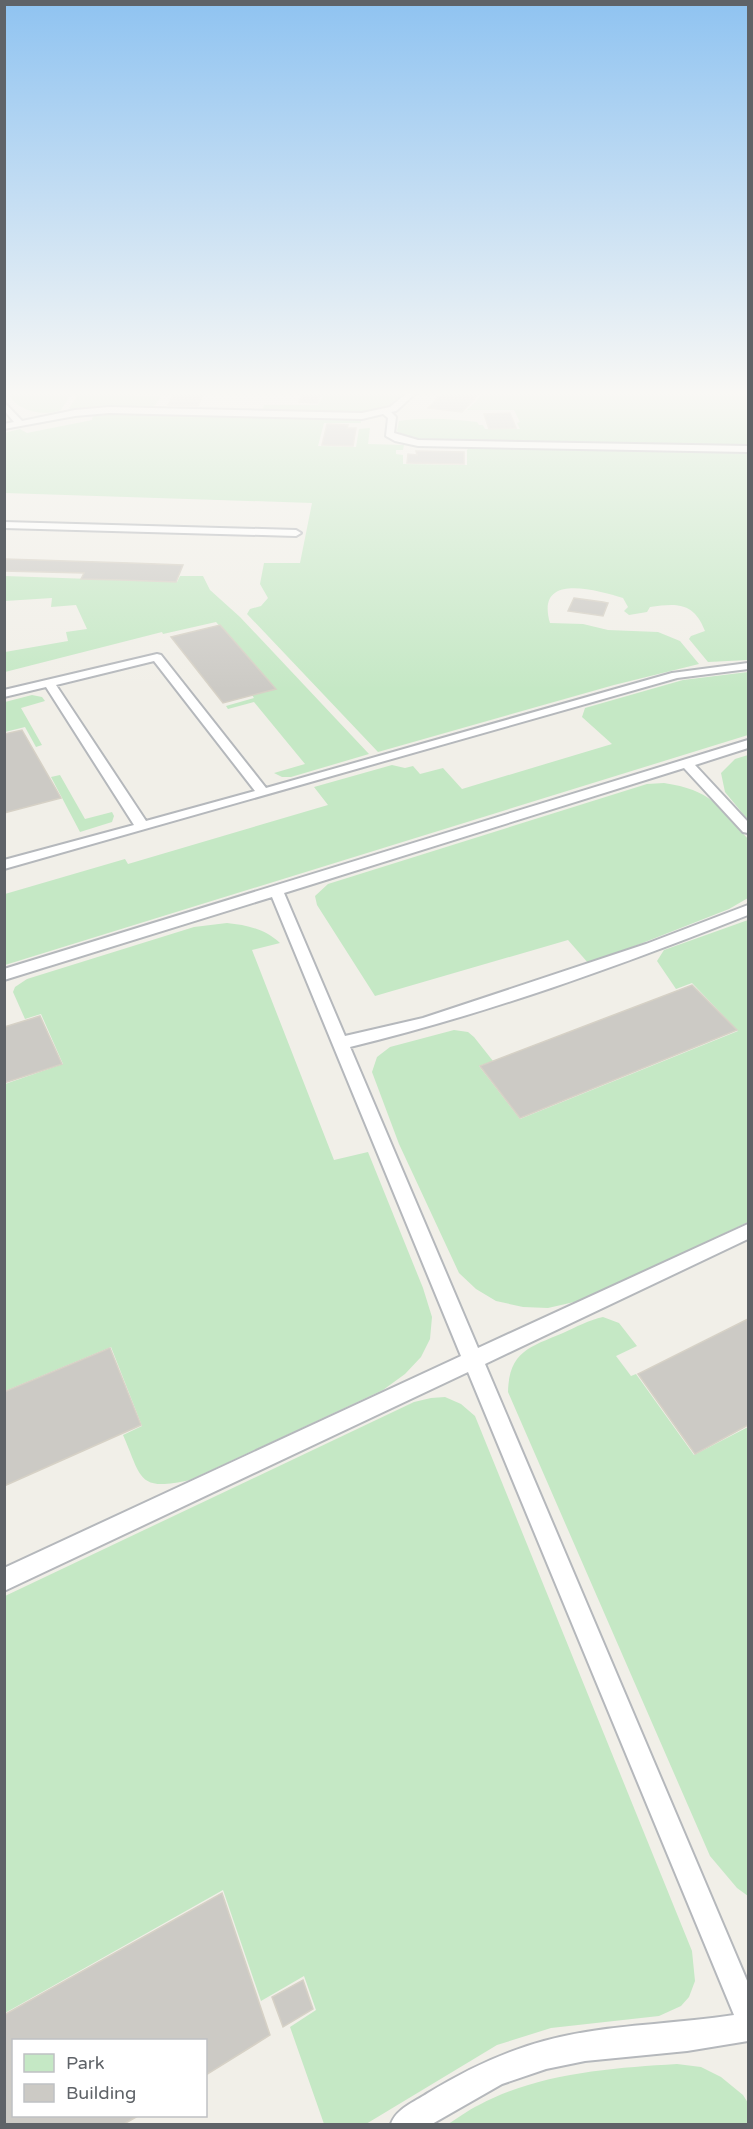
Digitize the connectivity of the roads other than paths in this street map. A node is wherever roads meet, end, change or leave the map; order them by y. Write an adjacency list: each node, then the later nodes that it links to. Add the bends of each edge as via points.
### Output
1 (4, 525): 2 (lane)
2 (296, 533)
3 (748, 666): 8 (lane, via 676,675)
4 (49, 683): 5 (lane); 8 (lane, via 157,657); 9 (lane)
5 (4, 694)
6 (748, 744): 7 (lane)
7 (686, 763): 10 (lane); 12 (lane)
8 (263, 793): 9 (lane)
9 (142, 826): 11 (lane)
10 (748, 829)
11 (4, 865)
12 (276, 890): 14 (lane); 15 (lane)
13 (748, 910): 15 (lane, via 651,948 425,1023)
14 (4, 975)
15 (341, 1043): 17 (lane)
16 (748, 1231): 17 (lane)
17 (474, 1359): 18 (lane); 19 (lane)
18 (4, 1580)
19 (748, 2015)
20 (748, 2027): 21 (lane, via 558,2051 506,2067)
21 (406, 2124)

